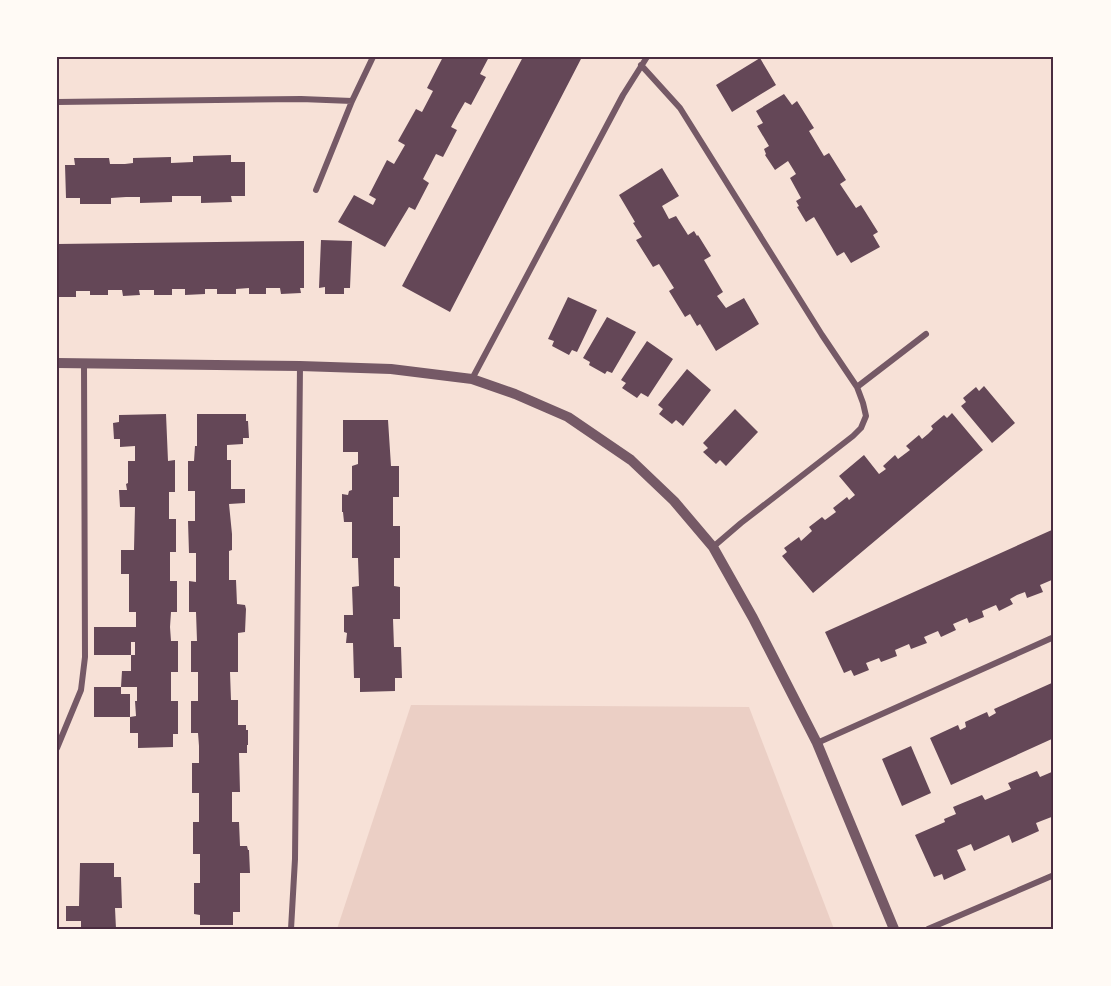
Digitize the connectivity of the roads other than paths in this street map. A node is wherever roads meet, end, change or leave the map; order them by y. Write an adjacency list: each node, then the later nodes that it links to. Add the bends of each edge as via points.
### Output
1 (373, 57): 4 (street)
2 (647, 57): 3 (street)
3 (641, 65): 11 (street); 12 (street, via 680,108)
4 (352, 101): 5 (street); 6 (street)
5 (57, 102)
6 (316, 190)
7 (926, 334): 12 (street)
8 (57, 363): 9 (street)
9 (84, 363): 10 (street); 15 (street, via 85,657 81,690)
10 (300, 366): 11 (street, via 392,369); 19 (street)
11 (472, 379): 13 (street, via 568,417 631,460 674,501)
12 (857, 387): 13 (street, via 866,416 861,428)
13 (713, 547): 16 (street)
14 (1054, 638): 16 (street)
15 (60, 734): 17 (street)
16 (817, 742): 20 (street)
17 (57, 748)
18 (1054, 875): 21 (street)
19 (291, 929)
20 (894, 929)
21 (928, 929)

